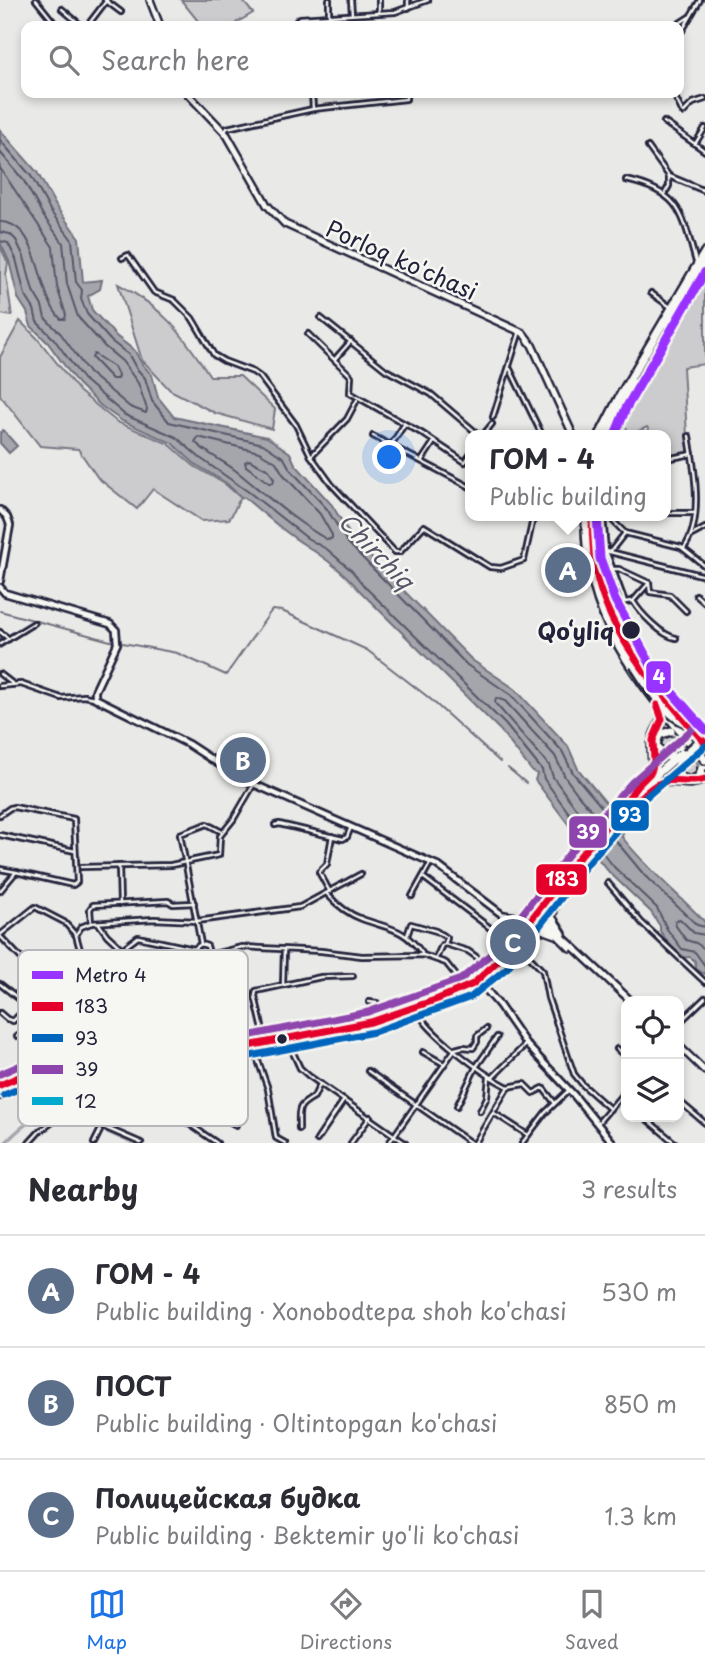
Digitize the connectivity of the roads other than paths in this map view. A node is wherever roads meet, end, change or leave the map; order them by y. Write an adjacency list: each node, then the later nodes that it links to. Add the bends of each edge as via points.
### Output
1 (36, 0): 17 (street)
2 (106, 0): 12 (street); 19 (street)
3 (150, 0): 20 (main road)
4 (329, 0): 15 (street)
5 (351, 0): 14 (street)
6 (379, 0): 13 (street)
7 (408, 0): 10 (street)
8 (428, 0): 10 (street)
9 (700, 0): 16 (street)
10 (408, 8): 13 (street)
11 (62, 9): 18 (street)
12 (121, 12)
13 (379, 13): 14 (street)
14 (352, 14): 15 (street)
15 (329, 16): 21 (street)
16 (689, 17): 22 (street); 23 (street)
17 (53, 21)
18 (76, 21)
19 (91, 21)
20 (158, 21)
21 (298, 21)
22 (683, 21)
23 (684, 26)
24 (192, 98): 32 (main road, Porloq ko'chasi)
25 (312, 98): 29 (street)
26 (406, 98): 29 (street)
27 (676, 98): 28 (street, via 683,113)
28 (705, 99)
29 (313, 109): 32 (street)
30 (664, 122): 33 (street)
31 (705, 128): 33 (street)
32 (225, 132): 46 (main road, Porloq ko'chasi, via 267,205 285,224)
33 (695, 144): 35 (street)
34 (648, 147): 36 (street)
35 (705, 151)
36 (669, 177): 38 (street); 39 (street)
37 (626, 180): 39 (street)
38 (705, 191)
39 (665, 194): 42 (street, via 675,203)
40 (705, 252): 42 (highway)
41 (122, 258): 66 (street, via 128,255 154,292 181,306 214,355 260,377 296,425)
42 (701, 264): 44 (highway)
43 (651, 293): 44 (street)
44 (674, 309): 59 (highway); 60 (highway)
45 (321, 318): 48 (street)
46 (520, 331): 50 (street); 58 (main road, via 531,343)
47 (308, 334): 49 (street)
48 (351, 341): 49 (street); 55 (street, via 386,370 431,394)
49 (335, 359): 51 (street, via 351,376 349,391)
50 (510, 368): 52 (street); 57 (street)
51 (358, 398): 53 (street); 66 (street, via 347,419)
52 (493, 417)
53 (404, 425): 63 (street); 64 (street)
54 (492, 425): 56 (street)
55 (475, 430)
56 (486, 430)
57 (540, 430)
58 (571, 430)
59 (602, 430)
60 (609, 430)
61 (373, 436): 64 (street)
62 (689, 436): 65 (street)
63 (434, 443): 68 (street); 69 (street)
64 (391, 445): 68 (street)
65 (692, 454): 67 (street); 73 (street)
66 (311, 456): 74 (street, via 395,552 424,526 500,569 523,561)
67 (671, 458)
68 (421, 461): 70 (street)
69 (465, 462)
70 (465, 485)
71 (0, 510): 87 (street, via 10,525)
72 (671, 513): 73 (street)
73 (694, 513): 81 (street)
74 (533, 521)
75 (586, 521): 104 (highway, via 589,568 601,606 629,664)
76 (592, 521): 95 (highway, via 595,564)
77 (604, 521): 83 (street)
78 (613, 521): 80 (street)
79 (705, 528): 81 (street)
80 (625, 533): 82 (street); 83 (street)
81 (692, 535): 82 (street)
82 (684, 548): 84 (street)
83 (608, 552): 85 (street); 86 (street)
84 (705, 566)
85 (611, 569): 88 (street); 91 (street, via 625,602)
86 (705, 576)
87 (0, 581)
88 (649, 583): 91 (street); 93 (street, via 650,592 670,595)
89 (0, 589): 103 (street, via 113,626 117,644)
90 (696, 595): 92 (street)
91 (633, 601): 97 (street, via 641,614)
92 (704, 601)
93 (686, 611)
94 (34, 623): 98 (street)
95 (616, 625): 105 (highway, bridge, via 634,665 656,696 679,721 692,726); 106 (highway, via 641,668)
96 (0, 632): 98 (street)
97 (676, 638)
98 (9, 639): 99 (street)
99 (0, 644)
100 (0, 674): 101 (street)
101 (13, 684): 102 (street); 103 (street, via 61,698)
102 (0, 686)
103 (95, 698): 115 (street, via 188,744)
104 (657, 705): 108 (highway); 114 (highway, via 662,721 653,740)
105 (705, 723)
106 (694, 730): 108 (highway, via 693,737); 109 (highway)
107 (705, 734): 111 (highway, bridge)
108 (685, 737): 110 (highway); 111 (highway, bridge, via 671,731 659,735 656,747 660,754)
109 (705, 744): 110 (highway)
110 (699, 753): 112 (highway)
111 (679, 757): 112 (highway, bridge, via 677,772 685,780 696,779); 114 (highway, bridge)
112 (704, 764)
113 (705, 779): 114 (highway, via 691,784)
114 (651, 781): 114 (highway, via 686,758 684,750 677,749); 123 (highway)
115 (254, 784): 118 (street); 119 (street)
116 (0, 815): 122 (street, via 12,807 74,820)
117 (275, 825): 121 (street)
118 (351, 827): 121 (street, via 345,838); 125 (street)
119 (222, 832): 124 (street, via 219,855); 124 (street, via 207,824 181,833)
120 (0, 835): 122 (street)
121 (332, 836): 136 (street, via 327,864 319,872)
122 (76, 851): 129 (street, via 75,884)
123 (581, 857): 133 (highway); 140 (highway)
124 (186, 861): 126 (street); 138 (street)
125 (431, 862): 131 (street); 141 (street)
126 (119, 866): 127 (street); 139 (street)
127 (81, 867)
128 (0, 869): 129 (street); 132 (street)
129 (16, 872): 132 (street)
130 (361, 874): 136 (street)
131 (423, 877): 137 (street); 150 (street)
132 (11, 878): 135 (street)
133 (565, 881): 140 (highway); 146 (highway, via 551,913)
134 (608, 883): 165 (street, via 649,931)
135 (0, 891)
136 (328, 893): 142 (street, via 300,907); 149 (street, via 339,907 361,919)
137 (412, 896)
138 (194, 903): 139 (street); 142 (street)
139 (120, 904): 143 (street, via 92,906)
140 (538, 915): 141 (highway, via 522,919); 145 (highway); 146 (main road)
141 (504, 916): 145 (street); 151 (highway, via 516,931)
142 (197, 921): 144 (street); 152 (street)
143 (91, 923): 144 (street); 148 (street)
144 (99, 924): 154 (street, via 122,949 138,937)
145 (526, 928): 151 (highway)
146 (559, 934): 151 (highway, via 538,930); 169 (main road)
147 (0, 935): 148 (street, via 37,907 64,922); 159 (street)
148 (76, 935): 156 (street)
149 (407, 936): 153 (street, via 412,924 447,937); 160 (street)
150 (502, 937)
151 (517, 942): 162 (highway); 164 (highway); 211 (street, via 543,971 574,1074)
152 (201, 944): 154 (street); 157 (street)
153 (445, 944): 161 (street); 162 (street, via 468,951)
154 (194, 949)
155 (284, 949): 158 (street); 160 (street, via 362,956); 167 (street)
156 (80, 950)
157 (208, 950)
158 (228, 950)
159 (18, 954)
160 (423, 955): 161 (street)
161 (436, 958): 168 (street, via 446,963)
162 (492, 968): 164 (highway)
163 (353, 976): 167 (street)
164 (479, 981): 168 (highway); 173 (highway); 182 (street)
165 (705, 982)
166 (0, 984): 170 (street)
167 (283, 985): 181 (street, via 255,993)
168 (466, 988): 176 (highway)
169 (624, 996)
170 (18, 998)
171 (705, 998): 177 (street)
172 (369, 1002): 176 (street, via 377,1003)
173 (416, 1009): 180 (highway, via 371,1025); 184 (street)
174 (0, 1013): 175 (street, via 13,1021)
175 (18, 1017)
176 (386, 1017): 181 (highway)
177 (684, 1018)
178 (486, 1029): 184 (street, via 473,1048)
179 (497, 1037): 190 (street)
180 (287, 1041): 183 (highway); 198 (street, via 300,1068)
181 (266, 1043): 183 (highway)
182 (526, 1044): 196 (street); 203 (street)
183 (250, 1048): 230 (street, via 268,1089 276,1138)
184 (455, 1049): 189 (street); 190 (street)
185 (617, 1049): 187 (street)
186 (423, 1052): 189 (street)
187 (621, 1053)
188 (684, 1053): 193 (main road)
189 (444, 1064): 207 (street)
190 (476, 1068): 196 (street); 209 (street)
191 (18, 1070): 195 (street)
192 (368, 1070): 207 (street)
193 (705, 1073)
194 (18, 1077): 199 (highway)
195 (0, 1078)
196 (490, 1078): 200 (street); 212 (street)
197 (18, 1082): 202 (highway)
198 (320, 1084): 206 (street); 221 (street, via 314,1097 299,1107)
199 (0, 1085)
200 (508, 1087): 208 (street, via 524,1084 533,1093 543,1088); 213 (street)
201 (18, 1088): 204 (street)
202 (0, 1090)
203 (569, 1090): 208 (street); 217 (street)
204 (0, 1096)
205 (621, 1097): 211 (street)
206 (344, 1100): 214 (street); 225 (street)
207 (416, 1104): 224 (street); 234 (street)
208 (555, 1104): 223 (street)
209 (457, 1105)
210 (684, 1105): 216 (street)
211 (610, 1109): 217 (street)
212 (480, 1111)
213 (494, 1113): 223 (street); 234 (street)
214 (370, 1117): 224 (street); 231 (street)
215 (650, 1122): 237 (street)
216 (705, 1123)
217 (597, 1124): 236 (street)
218 (47, 1126): 226 (street)
219 (103, 1126): 228 (street)
220 (191, 1126): 229 (street)
221 (299, 1129)
222 (100, 1131): 227 (street)
223 (528, 1135): 235 (street)
224 (394, 1136): 232 (street); 233 (street)
225 (317, 1140)
226 (29, 1143)
227 (94, 1143)
228 (141, 1143)
229 (217, 1143)
230 (285, 1143)
231 (351, 1143)
232 (389, 1143)
233 (405, 1143)
234 (473, 1143)
235 (522, 1143)
236 (613, 1143)
237 (675, 1143)

